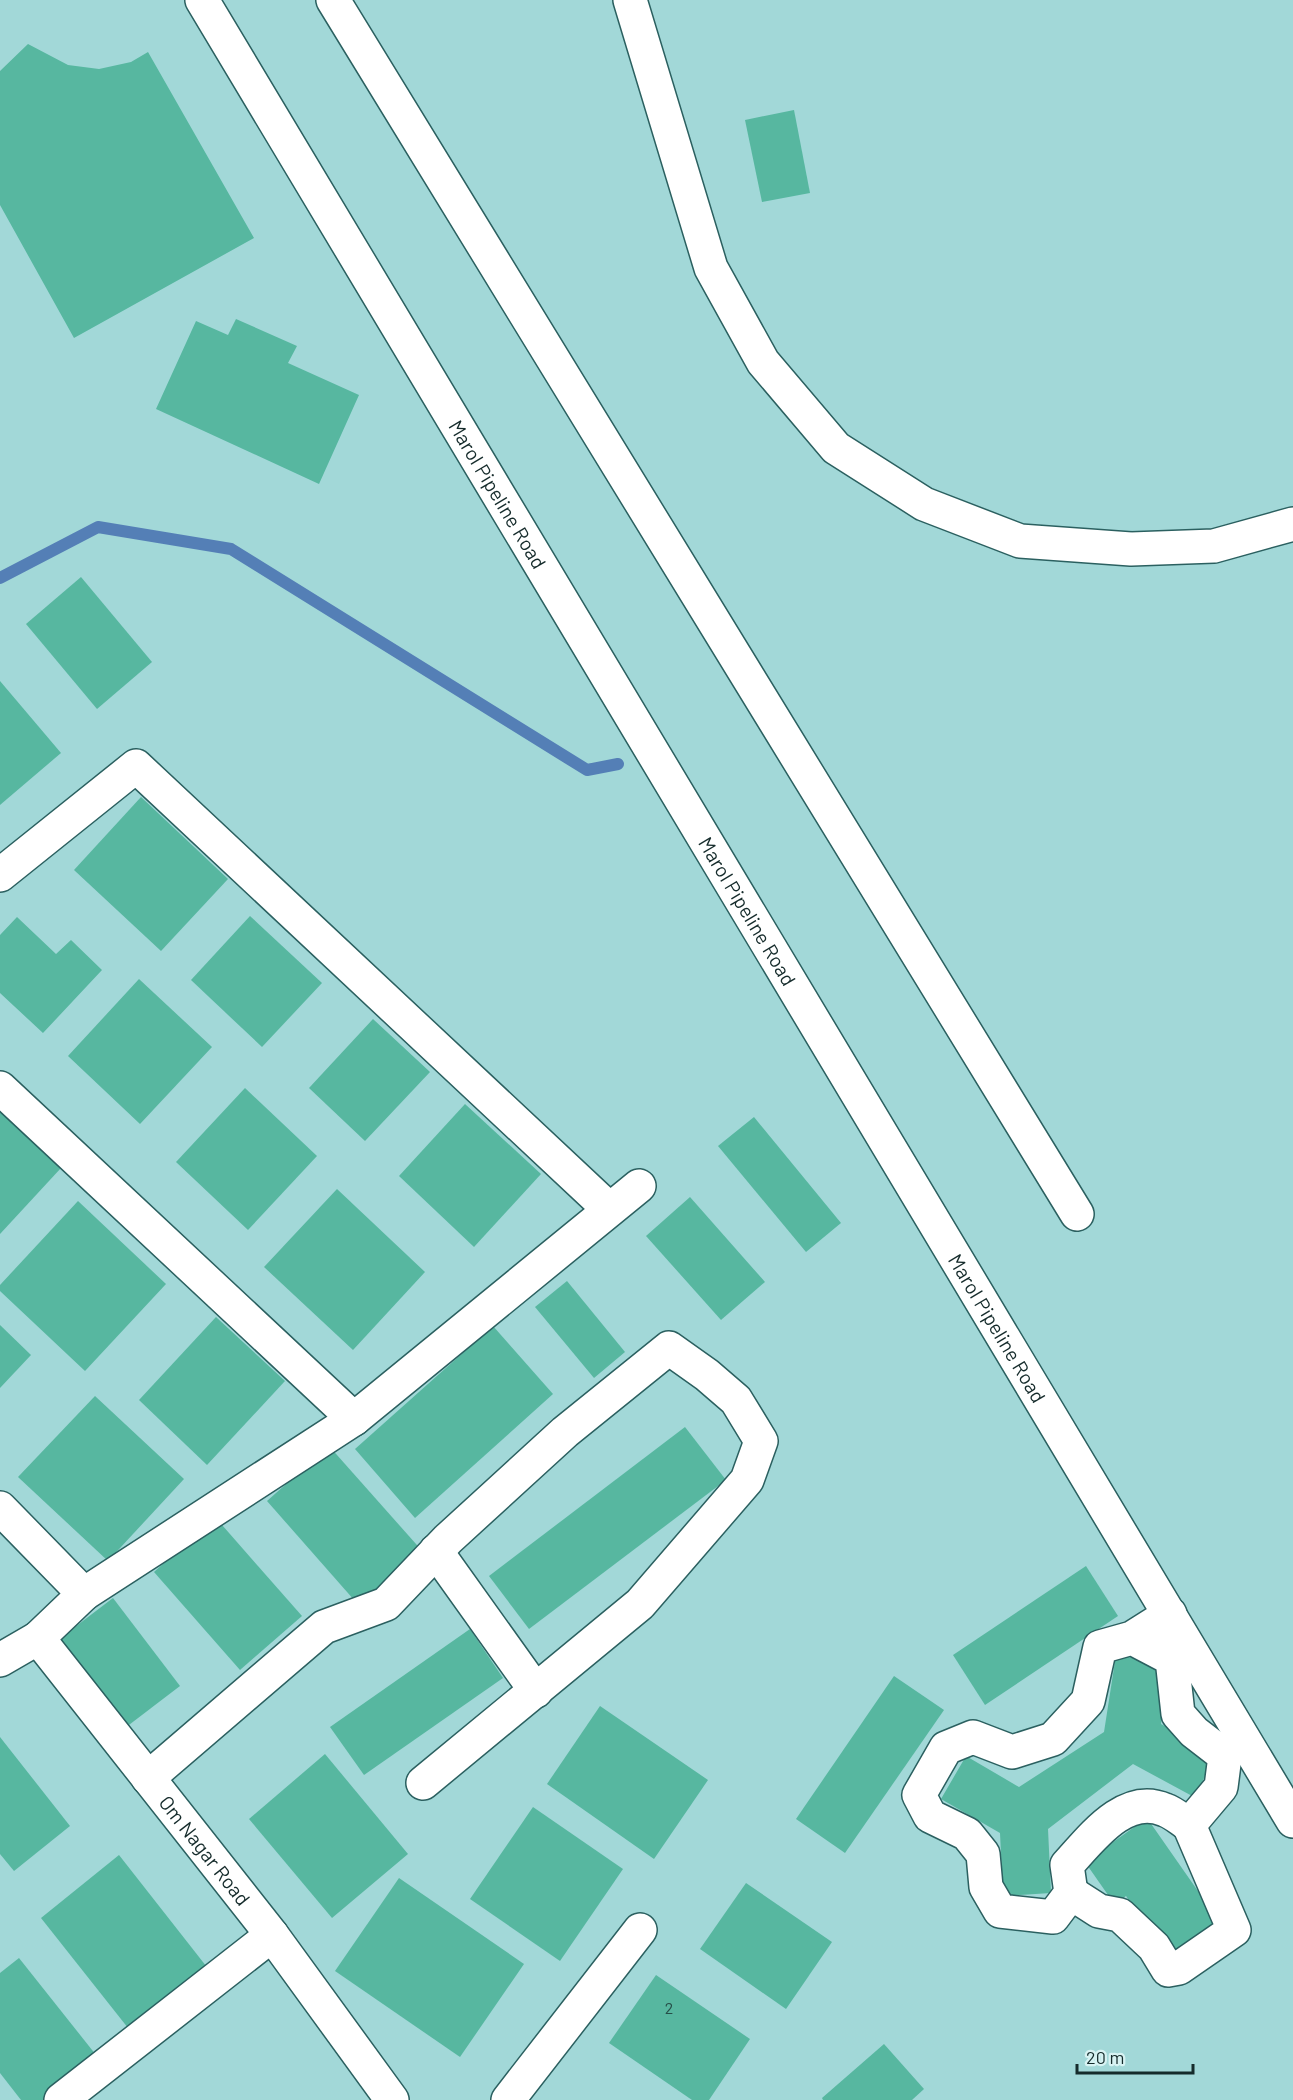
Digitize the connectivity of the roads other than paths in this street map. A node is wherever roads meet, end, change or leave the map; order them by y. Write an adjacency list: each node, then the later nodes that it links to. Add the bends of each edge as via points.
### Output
1 (202, 0): 14 (street, Marol Pipeline Road)
2 (333, 0): 9 (street)
3 (630, 0): 4 (street, via 711,268 763,362 836,448 924,504 1020,541 1131,549 1214,546)
4 (1293, 524)
5 (0, 875): 8 (street, via 136,766)
6 (0, 1088): 10 (street)
7 (639, 1186): 8 (street)
8 (609, 1209): 10 (street)
9 (1077, 1214)
10 (354, 1419): 13 (street)
11 (0, 1508): 13 (street)
12 (436, 1551): 18 (street); 18 (street, via 565,1432 669,1348 736,1401 761,1441 747,1480 640,1604); 19 (street, via 386,1604 324,1627)
13 (84, 1594): 15 (street)
14 (1170, 1614): 16 (street); 20 (street, Marol Pipeline Road)
15 (38, 1638): 17 (street); 19 (street, Om Nagar Road)
16 (1132, 1638): 22 (street, via 1172,1659 1178,1714 1225,1756); 25 (street, via 1100,1647 1088,1701 1053,1739 1012,1752 973,1737 946,1748 919,1795 930,1816 967,1834 983,1854 986,1887 1000,1911 1053,1917)
17 (0, 1660)
18 (536, 1691): 21 (street)
19 (148, 1778): 27 (street, Om Nagar Road)
20 (1268, 1779): 22 (street); 23 (street, Marol Pipeline Road)
21 (423, 1783)
22 (1221, 1787): 24 (street)
23 (1293, 1821)
24 (1189, 1825): 25 (street, via 1164,1809 1134,1806 1100,1828 1067,1865); 25 (street, via 1234,1930 1179,1968 1168,1970 1154,1947 1119,1915 1099,1911)
25 (1071, 1893)
26 (640, 1930): 30 (street)
27 (272, 1935): 28 (street); 29 (street, Om Nagar Road)
28 (61, 2100)
29 (392, 2100)
30 (508, 2100)

